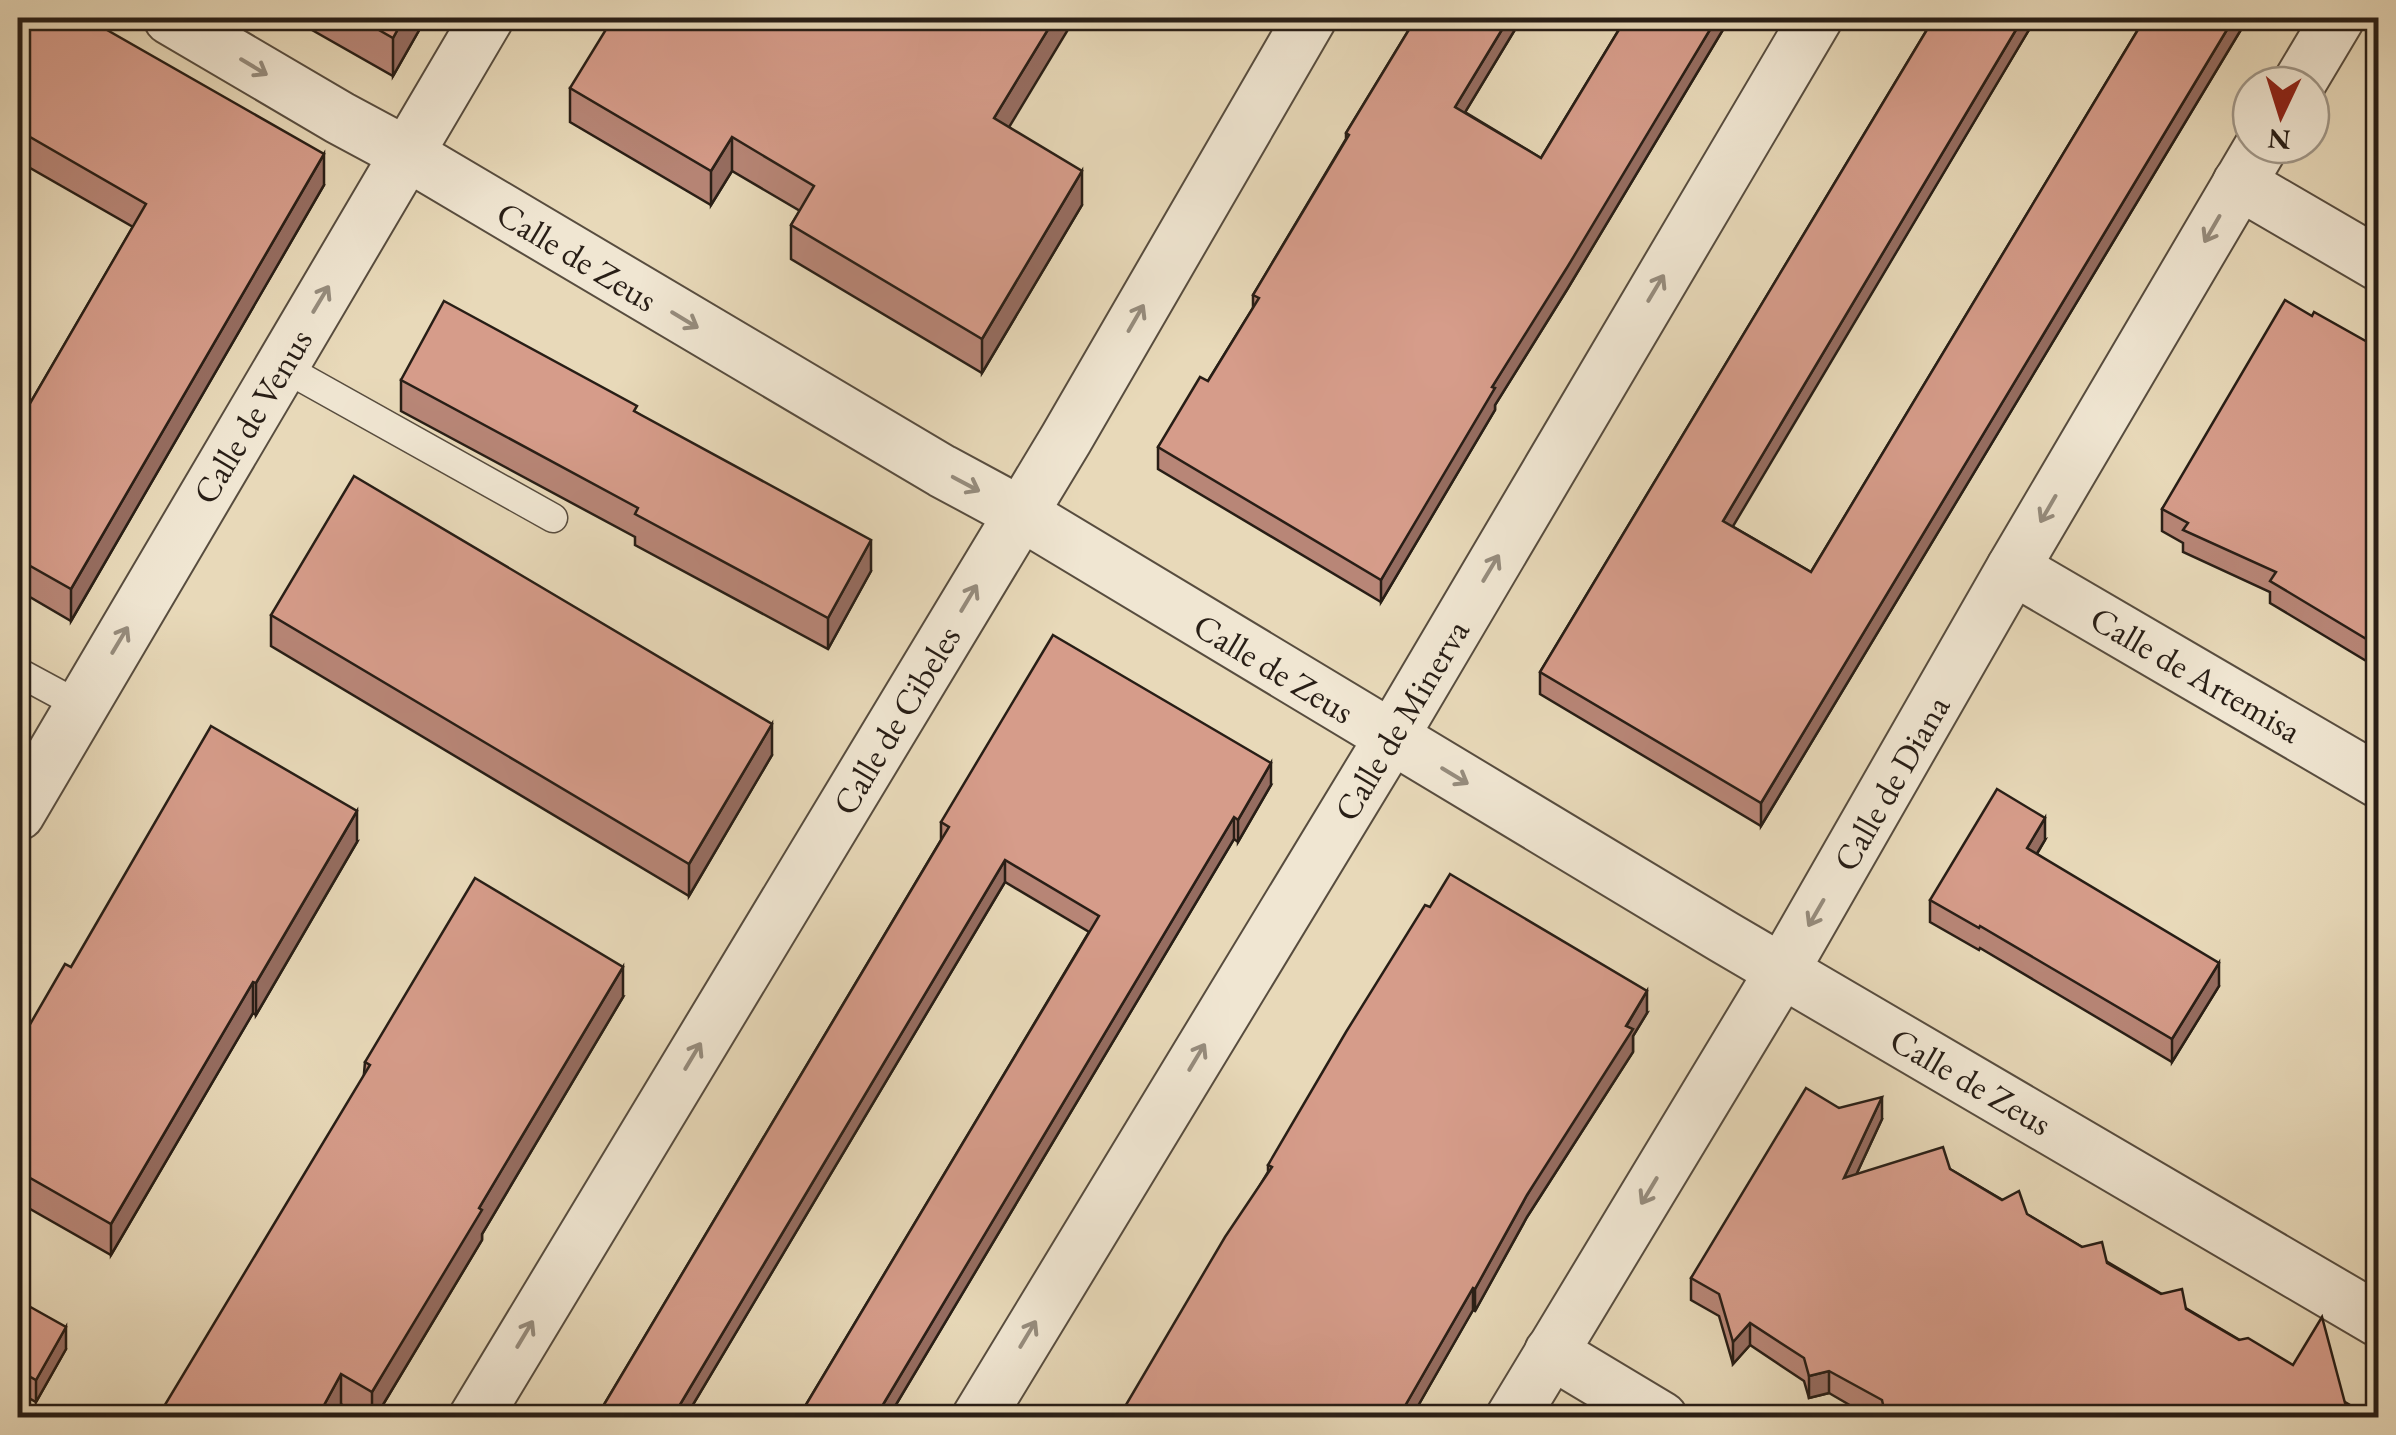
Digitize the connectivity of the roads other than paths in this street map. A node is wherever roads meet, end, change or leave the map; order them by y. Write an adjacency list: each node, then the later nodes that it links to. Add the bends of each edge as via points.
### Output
1 (170, 18): 7 (street, Calle de Zeus, one-way to 7)
2 (487, 18): 7 (street, Calle de Venus)
3 (1310, 18): 12 (street, Calle de Cibeles, one-way to 3)
4 (1816, 18): 17 (street, Calle de Minerva, one-way to 4)
5 (2338, 18): 6 (street)
6 (2310, 65)
7 (406, 154): 11 (street, Calle de Venus, one-way to 7); 12 (street, Calle de Zeus, one-way to 12)
8 (2249, 165): 14 (street, Calle de Diana, one-way to 14)
9 (2251, 165): 10 (street)
10 (2378, 264)
11 (281, 366): 13 (lane); 16 (street, Calle de Venus, one-way to 11)
12 (1020, 514): 17 (street, Calle de Zeus); 24 (street, Calle de Cibeles, one-way to 12)
13 (552, 518)
14 (2013, 568): 19 (street, Calle de Artemisa); 21 (street, Calle de Diana, one-way to 21)
15 (18, 672): 16 (lane)
16 (81, 706): 18 (street, Calle de Venus)
17 (1391, 738): 21 (street, Calle de Zeus, one-way to 21); 25 (street, Calle de Minerva, one-way to 17)
18 (31, 759): 20 (street, Calle de Venus)
19 (2378, 781)
20 (18, 814)
21 (1782, 971): 22 (street, Calle de Zeus); 23 (street, Calle de Diana, one-way to 23)
22 (2378, 1320)
23 (1551, 1352): 26 (street, Calle de Diana); 27 (street)
24 (475, 1418)
25 (978, 1418)
26 (1512, 1418)
27 (1661, 1418)

